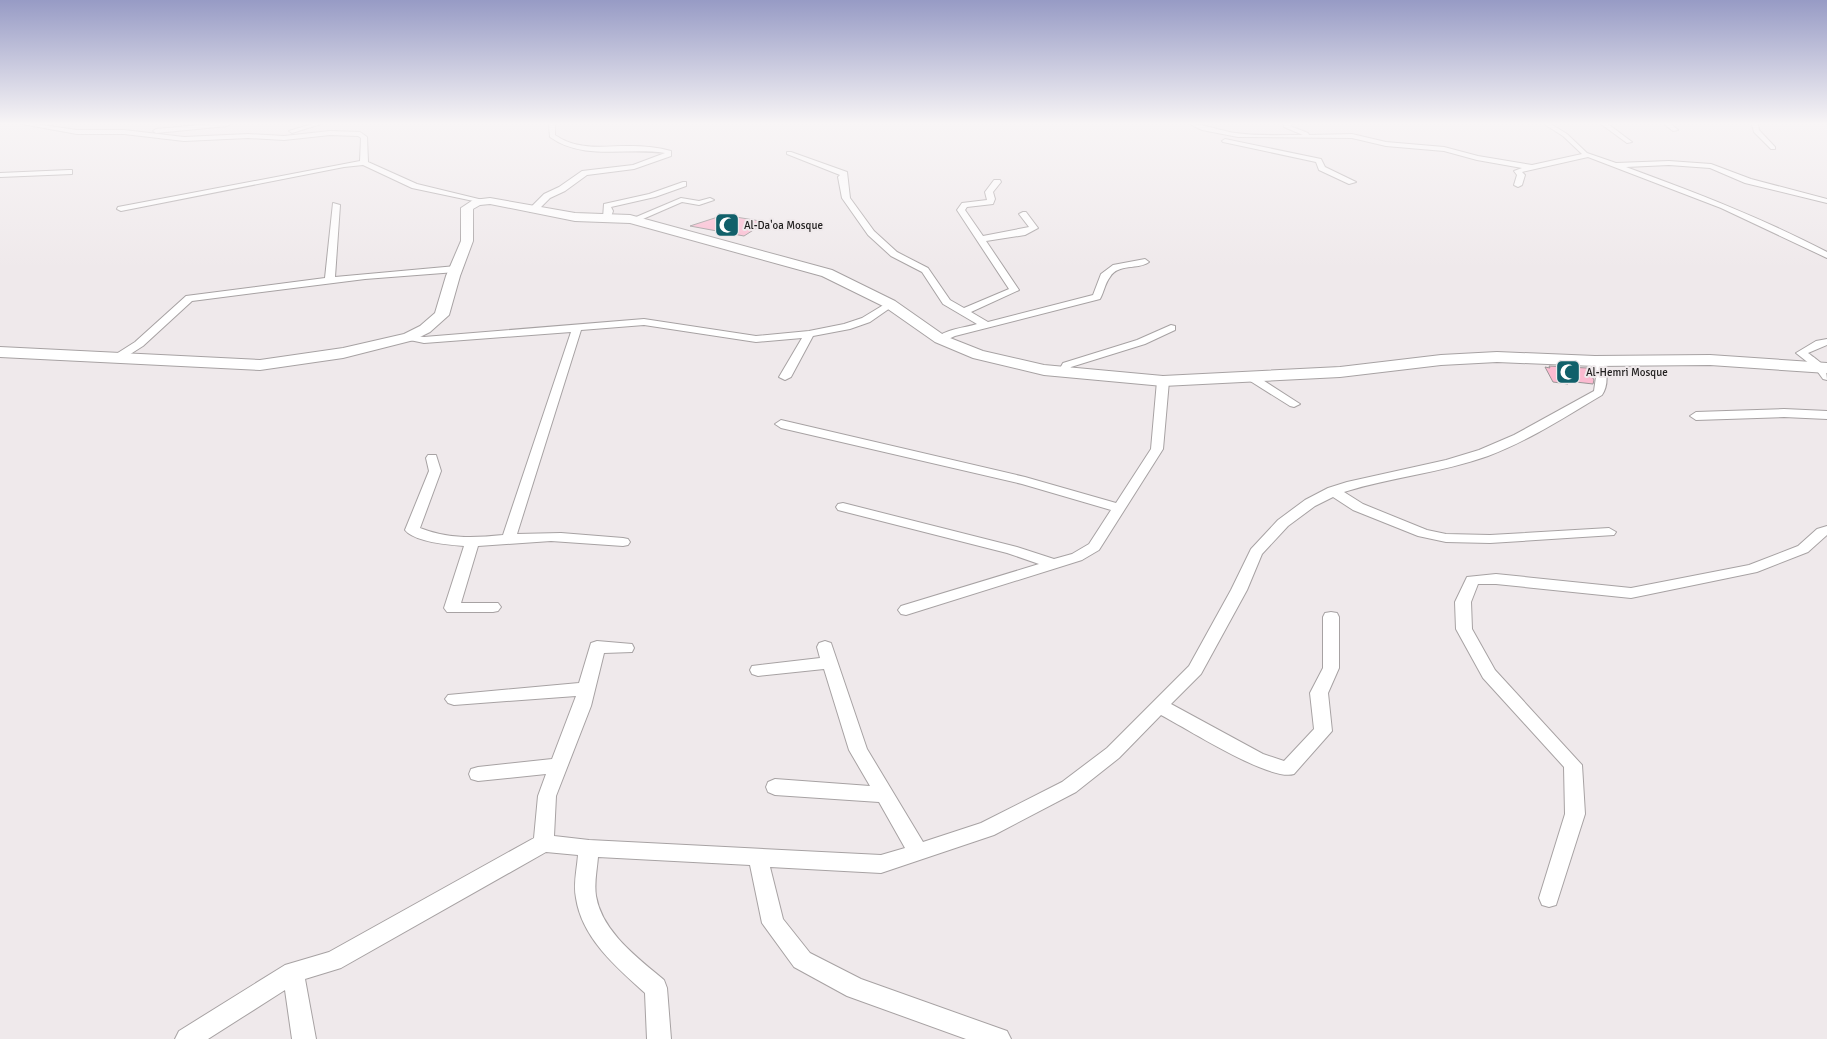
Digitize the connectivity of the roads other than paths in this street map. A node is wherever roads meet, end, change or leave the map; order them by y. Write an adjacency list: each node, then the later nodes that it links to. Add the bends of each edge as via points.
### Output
1 (61, 172): 10 (street)
2 (306, 172): 19 (street)
3 (386, 172): 16 (street, via 415,186)
4 (589, 172): 20 (street, via 547,196)
5 (840, 172): 30 (street, via 844,174 846,198 871,233 894,254 925,270 946,302)
6 (1332, 172): 12 (street)
7 (1519, 172): 14 (street)
8 (1635, 172): 25 (street, via 1724,206)
9 (1727, 172): 17 (street)
10 (0, 176)
11 (997, 182): 24 (street, via 989,192 990,202 961,207)
12 (1352, 182)
13 (683, 184): 22 (street, via 606,206 609,211)
14 (1518, 185)
15 (710, 200): 23 (street, via 699,203 681,200)
16 (483, 201): 20 (street); 27 (street, via 468,208 467,241)
17 (1827, 201)
18 (336, 205): 28 (street)
19 (122, 209)
20 (532, 210): 22 (street)
21 (1023, 214): 24 (street, via 1034,228)
22 (607, 218): 23 (street)
23 (633, 220): 29 (street, via 827,272)
24 (981, 239): 30 (street, via 1014,290)
25 (1827, 255)
26 (1145, 262): 31 (street, via 1116,267 1106,274 1097,297)
27 (456, 269): 28 (street); 35 (street, via 442,315)
28 (330, 281): 39 (street, via 189,298 139,344)
29 (890, 304): 34 (street, via 866,320); 36 (street)
30 (964, 312): 31 (street)
31 (986, 325): 36 (street)
32 (577, 328): 34 (street, via 644,322 756,339); 35 (street, via 424,340); 56 (street)
33 (1171, 328): 42 (street, via 1141,342 1067,365)
34 (809, 334): 43 (street)
35 (409, 337): 39 (street, via 343,353 260,365)
36 (940, 339): 42 (street, via 978,355)
37 (1827, 342): 41 (street, via 1802,353)
38 (0, 352): 39 (street)
39 (117, 358)
40 (1595, 361): 41 (street, via 1710,360); 44 (street, via 1497,357); 51 (street, via 1603,378 1598,392 1518,438 1484,453 1449,463)
41 (1824, 370)
42 (1064, 372): 45 (street)
43 (785, 376)
44 (1251, 377): 45 (street); 46 (street)
45 (1163, 382): 53 (street, via 1157,449)
46 (1294, 404)
47 (1827, 415): 48 (street)
48 (1696, 416)
49 (781, 424): 53 (street, via 1025,481)
50 (432, 458): 58 (street, via 435,471 412,530 424,536)
51 (1333, 490): 55 (street, via 1358,507 1423,533 1446,538 1490,539); 67 (street, via 1283,523 1256,552 1195,670)
52 (843, 506): 59 (street, via 1012,550)
53 (1119, 508): 59 (street, via 1094,547 1077,557)
54 (1827, 530): 76 (street, via 1802,549 1752,569 1631,593 1496,579 1472,580 1463,602 1464,629 1489,674 1573,765 1575,814)
55 (1609, 532)
56 (510, 538): 57 (street); 58 (street)
57 (623, 542)
58 (472, 543): 60 (street, via 452,608)
59 (1053, 564): 61 (street)
60 (493, 607)
61 (906, 610)
62 (1331, 617): 67 (street, via 1331,668 1320,693 1323,731 1287,769 1257,760)
63 (626, 648): 65 (street, via 597,647)
64 (758, 670): 71 (street, via 828,655 858,750)
65 (587, 689): 66 (street); 68 (street)
66 (454, 700)
67 (1160, 706): 74 (street, via 1113,753 1069,787 987,829)
68 (559, 765): 69 (street); 72 (street, via 547,796)
69 (478, 774)
70 (775, 787): 71 (street)
71 (885, 795): 74 (street)
72 (544, 843): 73 (street); 77 (street, via 333,961)
73 (589, 848): 75 (street); 80 (street, via 586,897 593,919 618,954 656,988)
74 (918, 852): 75 (street, via 881,864)
75 (758, 857): 81 (street, via 774,922 802,960 855,988)
76 (1549, 898)
77 (293, 972): 78 (street); 79 (street)
78 (187, 1039)
79 (304, 1039)
80 (659, 1039)
81 (999, 1039)

